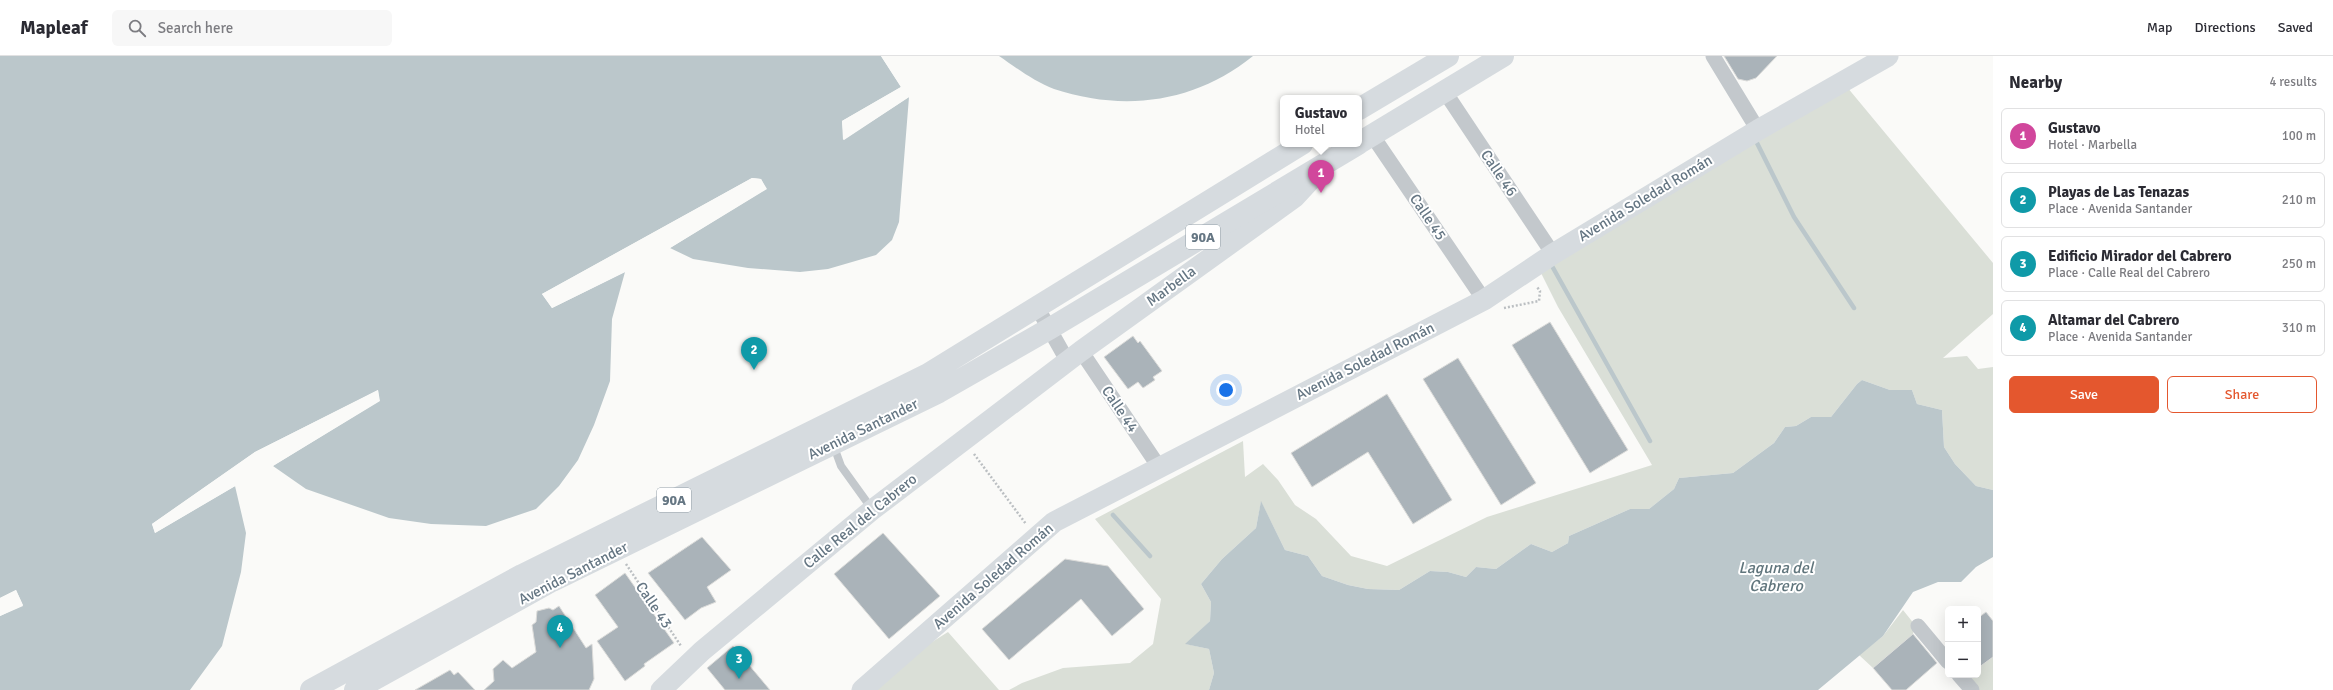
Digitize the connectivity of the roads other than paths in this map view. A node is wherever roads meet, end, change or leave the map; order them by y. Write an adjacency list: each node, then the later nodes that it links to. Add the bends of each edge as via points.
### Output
1 (1448, 56): 6 (highway)
2 (1503, 56): 5 (highway, Avenida Santander / 90A)
3 (1712, 56): 7 (street)
4 (1888, 56): 7 (street, Avenida Soledad Román)
5 (1445, 92): 8 (highway, Avenida Santander / 90A); 12 (street, Calle 46)
6 (1362, 107)
7 (1758, 130): 12 (street, Avenida Soledad Román)
8 (1363, 141): 13 (street, Calle 45)
9 (1297, 147): 14 (highway, Avenida Santander / 90A)
10 (1353, 147): 11 (highway, Avenida Santander / 90A)
11 (1327, 163): 15 (highway, Avenida Santander / 90A); 16 (street, Marbella, via 1295,197)
12 (1553, 254): 13 (street, Avenida Soledad Román)
13 (1484, 300): 18 (street, Avenida Soledad Román)
14 (1037, 307): 15 (street, Calle 44); 24 (highway, Avenida Santander / 90A, via 928,374 522,575)
15 (1049, 329): 16 (street, Calle 44); 17 (highway, Avenida Santander / 90A, via 939,392)
16 (1074, 356): 18 (street, Calle 44); 19 (street, Calle Real del Cabrero)
17 (832, 444): 19 (lane, via 841,466); 25 (highway, Avenida Santander / 90A, via 552,581)
18 (1159, 467): 26 (street, Avenida Soledad Román, via 1076,509 1036,536)
19 (872, 510): 23 (street, Calle Real del Cabrero, via 692,660)
20 (1918, 626): 21 (street)
21 (1945, 658)
22 (1962, 678): 27 (street)
23 (668, 687)
24 (311, 690)
25 (355, 690)
26 (862, 690)
27 (1972, 690)

